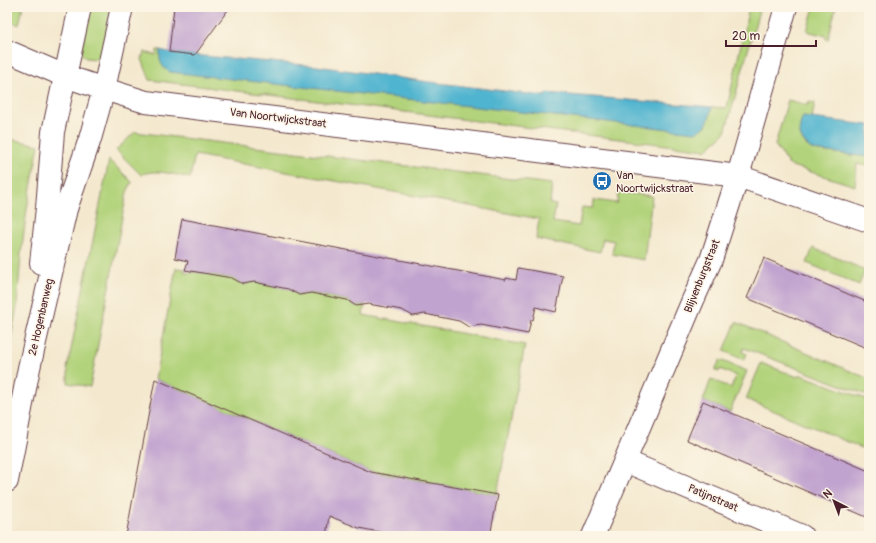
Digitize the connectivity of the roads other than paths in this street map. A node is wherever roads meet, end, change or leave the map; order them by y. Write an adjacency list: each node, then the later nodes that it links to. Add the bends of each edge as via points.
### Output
1 (80, 7): 5 (street, 2e Hogenbanweg)
2 (122, 7): 6 (street, 2e Hogenbanweg)
3 (786, 7): 7 (street, Blijvenburgstraat)
4 (7, 54): 5 (street, Van Noortwijckstraat)
5 (65, 76): 6 (street, Van Noortwijckstraat); 9 (street, 2e Hogenbanweg, via 53,132)
6 (104, 89): 7 (street, Van Noortwijckstraat, via 146,102); 9 (street, 2e Hogenbanweg, via 66,209)
7 (738, 176): 8 (street, Van Noortwijckstraat); 10 (street, Blijvenburgstraat, via 711,260)
8 (869, 221)
9 (29, 368): 11 (street)
10 (625, 461): 12 (street, Blijvenburgstraat); 13 (street, Patijnstraat)
11 (7, 481)
12 (593, 536)
13 (802, 536)

